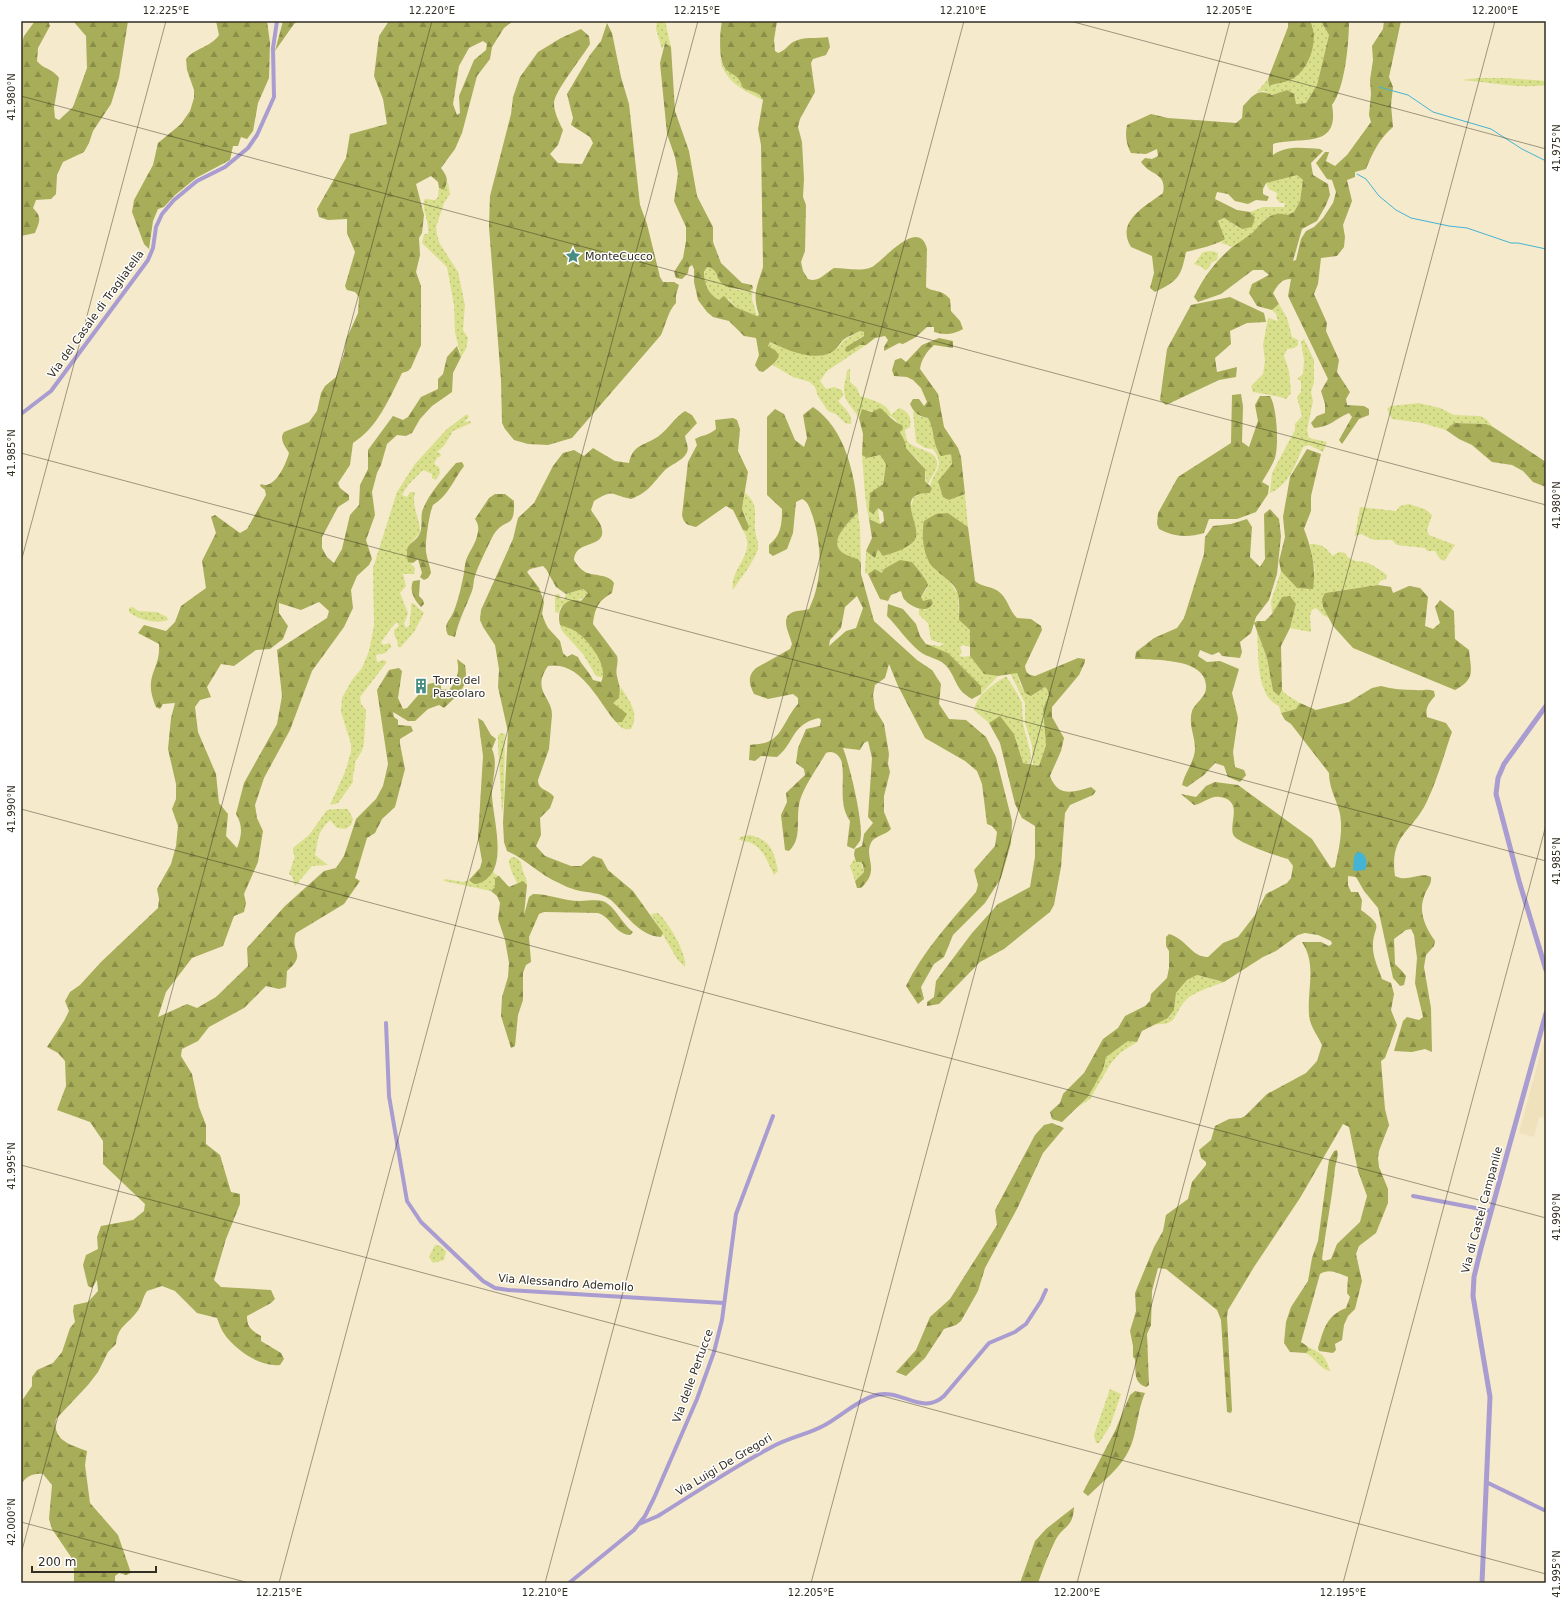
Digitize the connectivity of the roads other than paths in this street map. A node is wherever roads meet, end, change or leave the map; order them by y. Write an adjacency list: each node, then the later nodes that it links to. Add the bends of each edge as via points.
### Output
1 (277, 21): 2 (street, Via del Casale di Tragliatella, via 273,48 274,97 255,138 248,148 225,167 198,180 162,214 156,226 153,248 146,262 51,391)
2 (21, 414)
3 (1546, 706): 4 (street, via 1504,764 1498,778 1496,794)
4 (1546, 970)
5 (1546, 1013): 9 (street, Via di Castel Campanile)
6 (386, 1023): 11 (street, Via Alessandro Ademollo, via 389,1096 407,1201 421,1222 483,1281 495,1288 508,1290)
7 (773, 1116): 11 (street, Via delle Pertucce, via 736,1214)
8 (1413, 1196): 9 (street)
9 (1491, 1211): 12 (street, Via di Castel Campanile, via 1473,1287 1490,1394)
10 (1046, 1290): 14 (street, Via Luigi De Gregori, via 1024,1326 989,1343 946,1394 937,1401 923,1404 890,1393 868,1398 822,1426 769,1448 658,1516)
11 (724, 1303): 14 (street, Via delle Pertucce, via 716,1342 697,1399 654,1498)
12 (1486, 1482): 13 (street); 16 (street, Via di Castel Campanile)
13 (1546, 1511)
14 (639, 1524): 15 (street, Via delle Pertucce)
15 (569, 1583)
16 (1482, 1583)

